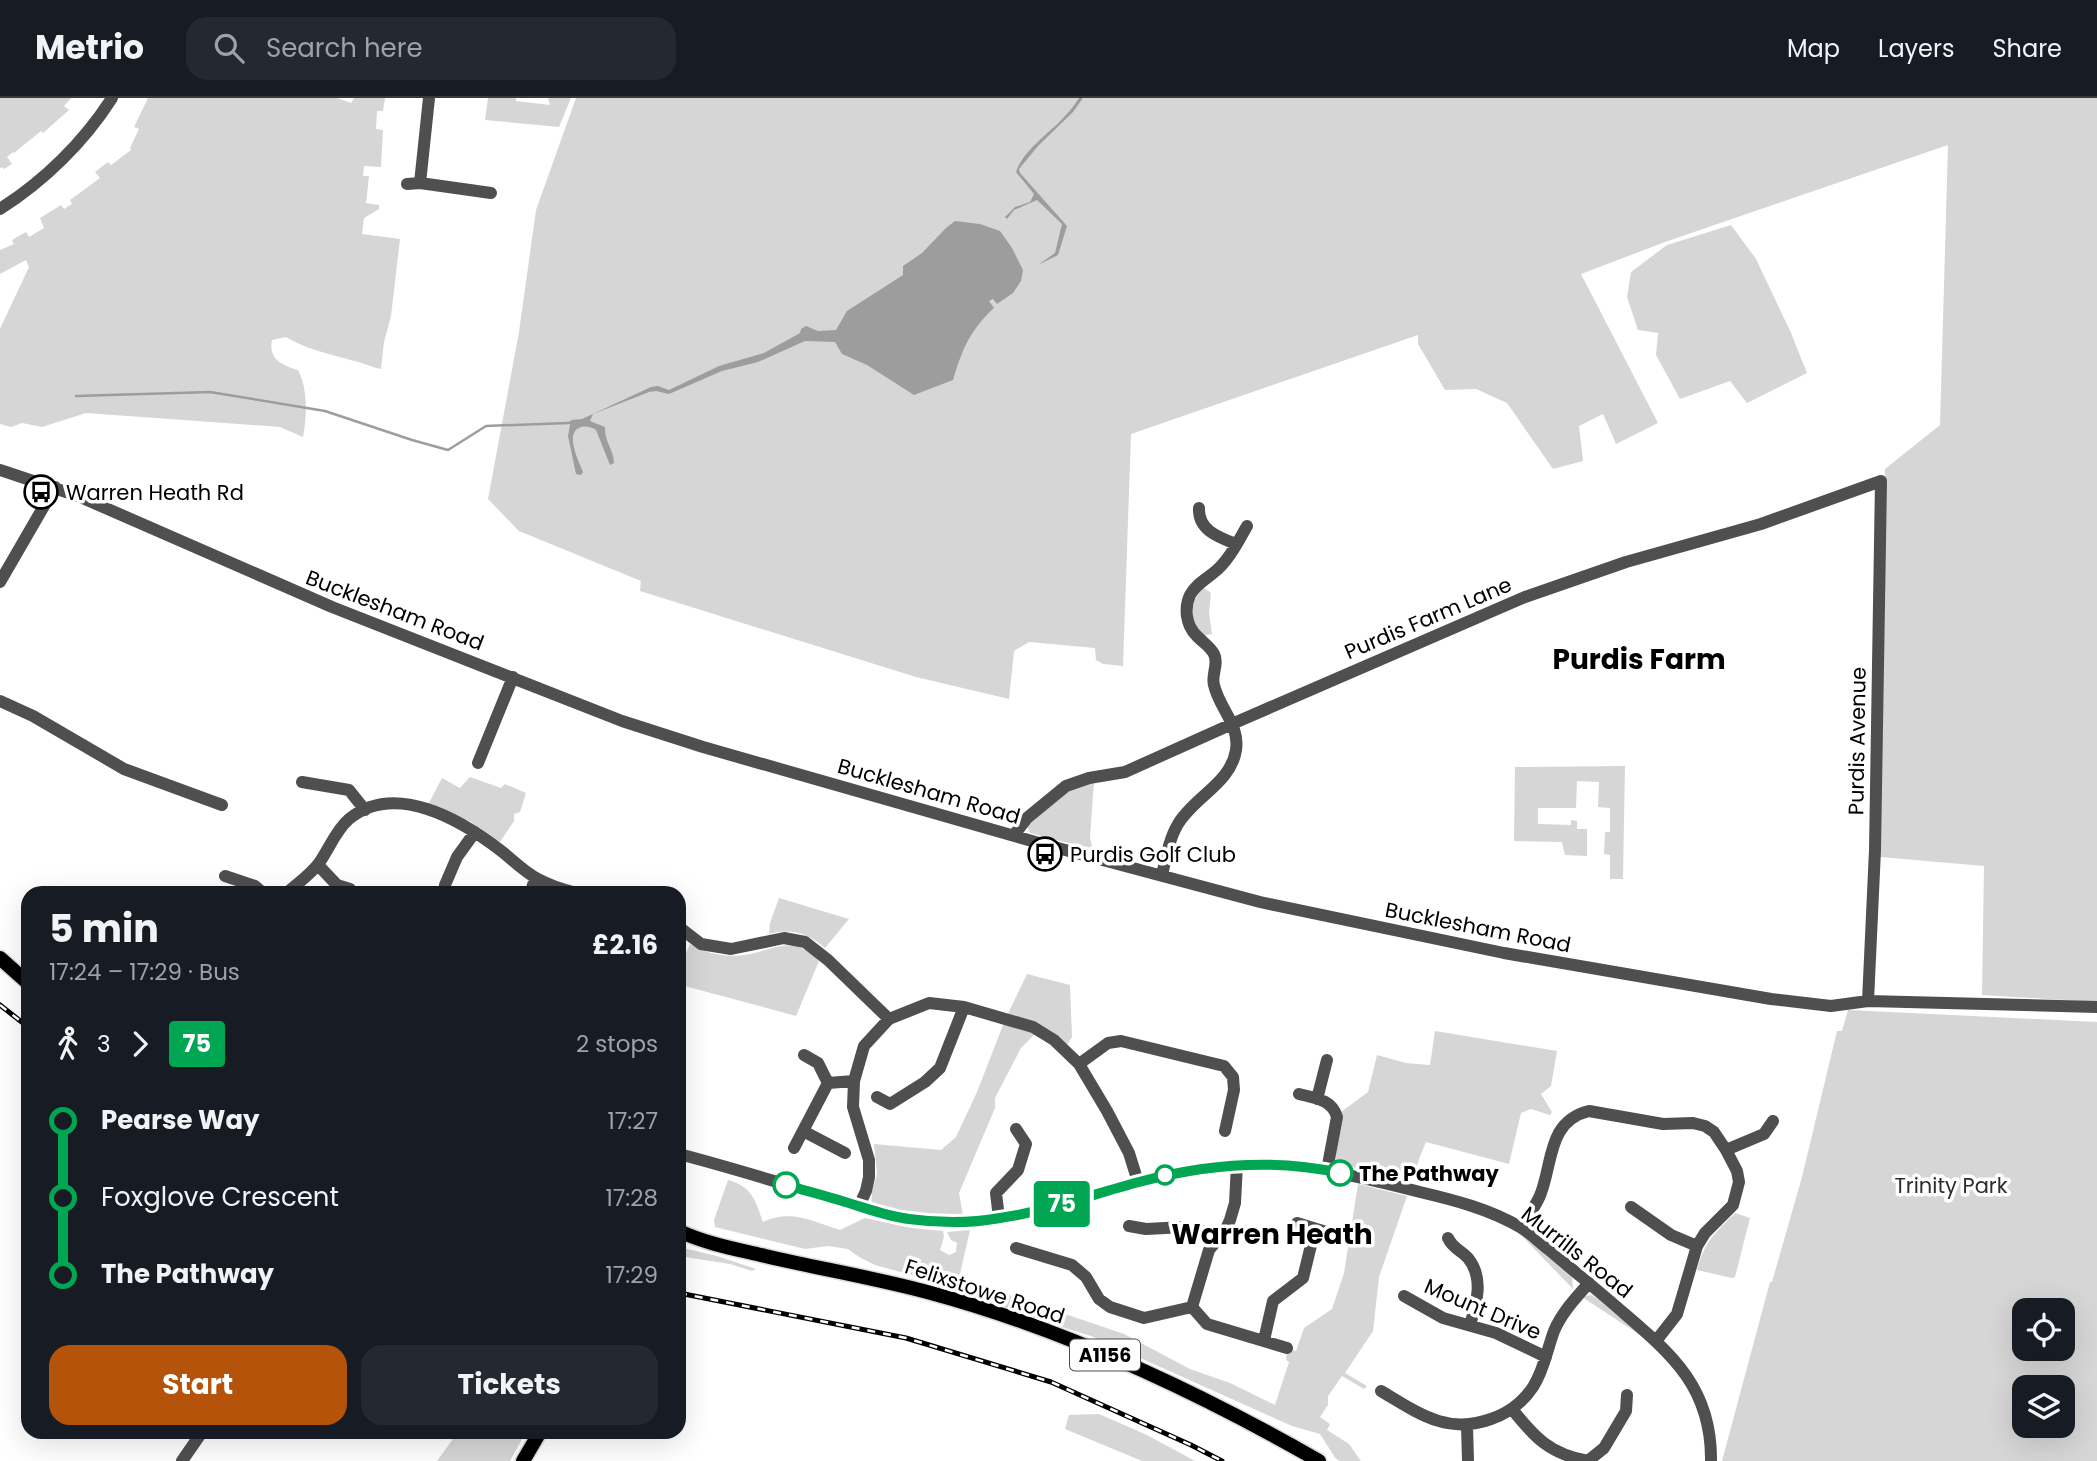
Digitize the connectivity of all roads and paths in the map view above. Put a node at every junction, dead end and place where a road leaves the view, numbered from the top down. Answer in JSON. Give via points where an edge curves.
{"nodes":[{"id":1,"x":112,"y":98,"type":"edge"},
{"id":2,"x":429,"y":98,"type":"edge"},
{"id":3,"x":491,"y":193,"type":"dead end"},
{"id":4,"x":0,"y":209,"type":"edge"},
{"id":5,"x":0,"y":470,"type":"edge"},
{"id":6,"x":1881,"y":481,"type":"joint"},
{"id":7,"x":55,"y":487,"type":"junction"},
{"id":8,"x":1199,"y":508,"type":"dead end"},
{"id":9,"x":1247,"y":526,"type":"dead end"},
{"id":10,"x":1236,"y":544,"type":"junction"},
{"id":11,"x":0,"y":582,"type":"edge"},
{"id":12,"x":513,"y":677,"type":"junction"},
{"id":13,"x":0,"y":701,"type":"edge"},
{"id":14,"x":1232,"y":724,"type":"junction"},
{"id":15,"x":478,"y":763,"type":"dead end"},
{"id":16,"x":302,"y":782,"type":"dead end"},
{"id":17,"x":222,"y":804,"type":"dead end"},
{"id":18,"x":365,"y":810,"type":"junction"},
{"id":19,"x":475,"y":832,"type":"junction"},
{"id":20,"x":1014,"y":835,"type":"junction"},
{"id":21,"x":318,"y":865,"type":"junction"},
{"id":22,"x":1162,"y":875,"type":"junction"},
{"id":23,"x":225,"y":876,"type":"dead end"},
{"id":24,"x":536,"y":878,"type":"junction"},
{"id":25,"x":255,"y":886,"type":"edge"},
{"id":26,"x":295,"y":886,"type":"edge"},
{"id":27,"x":340,"y":886,"type":"edge"},
{"id":28,"x":444,"y":886,"type":"dead end"},
{"id":29,"x":533,"y":886,"type":"edge"},
{"id":30,"x":553,"y":886,"type":"edge"},
{"id":31,"x":686,"y":932,"type":"edge"},
{"id":32,"x":0,"y":958,"type":"edge"},
{"id":33,"x":21,"y":977,"type":"edge"},
{"id":34,"x":1868,"y":1001,"type":"junction"},
{"id":35,"x":964,"y":1007,"type":"junction"},
{"id":36,"x":2097,"y":1007,"type":"edge"},
{"id":37,"x":889,"y":1019,"type":"junction"},
{"id":38,"x":804,"y":1055,"type":"dead end"},
{"id":39,"x":1326,"y":1060,"type":"dead end"},
{"id":40,"x":1079,"y":1063,"type":"junction"},
{"id":41,"x":854,"y":1081,"type":"junction"},
{"id":42,"x":828,"y":1083,"type":"junction"},
{"id":43,"x":1298,"y":1094,"type":"dead end"},
{"id":44,"x":877,"y":1097,"type":"dead end"},
{"id":45,"x":1317,"y":1099,"type":"junction"},
{"id":46,"x":1773,"y":1121,"type":"dead end"},
{"id":47,"x":1016,"y":1129,"type":"dead end"},
{"id":48,"x":803,"y":1131,"type":"junction"},
{"id":49,"x":1225,"y":1131,"type":"dead end"},
{"id":50,"x":794,"y":1148,"type":"dead end"},
{"id":51,"x":1726,"y":1150,"type":"junction"},
{"id":52,"x":845,"y":1153,"type":"dead end"},
{"id":53,"x":686,"y":1156,"type":"edge"},
{"id":54,"x":1237,"y":1164,"type":"junction"},
{"id":55,"x":1327,"y":1170,"type":"junction"},
{"id":56,"x":1138,"y":1182,"type":"junction"},
{"id":57,"x":859,"y":1206,"type":"junction"},
{"id":58,"x":1631,"y":1207,"type":"dead end"},
{"id":59,"x":999,"y":1219,"type":"junction"},
{"id":60,"x":1297,"y":1223,"type":"dead end"},
{"id":61,"x":1129,"y":1226,"type":"dead end"},
{"id":62,"x":1522,"y":1228,"type":"junction"},
{"id":63,"x":1315,"y":1229,"type":"junction"},
{"id":64,"x":1335,"y":1235,"type":"dead end"},
{"id":65,"x":686,"y":1236,"type":"edge"},
{"id":66,"x":1448,"y":1238,"type":"dead end"},
{"id":67,"x":1216,"y":1240,"type":"junction"},
{"id":68,"x":1697,"y":1246,"type":"junction"},
{"id":69,"x":1016,"y":1248,"type":"dead end"},
{"id":70,"x":1589,"y":1283,"type":"junction"},
{"id":71,"x":1404,"y":1296,"type":"dead end"},
{"id":72,"x":1192,"y":1307,"type":"junction"},
{"id":73,"x":1470,"y":1325,"type":"junction"},
{"id":74,"x":1264,"y":1340,"type":"junction"},
{"id":75,"x":1656,"y":1341,"type":"junction"},
{"id":76,"x":1287,"y":1348,"type":"dead end"},
{"id":77,"x":1546,"y":1357,"type":"junction"},
{"id":78,"x":1381,"y":1391,"type":"dead end"},
{"id":79,"x":1627,"y":1395,"type":"dead end"},
{"id":80,"x":1513,"y":1409,"type":"junction"},
{"id":81,"x":1467,"y":1426,"type":"junction"},
{"id":82,"x":197,"y":1439,"type":"edge"},
{"id":83,"x":536,"y":1439,"type":"edge"},
{"id":84,"x":182,"y":1461,"type":"edge"},
{"id":85,"x":523,"y":1461,"type":"edge"},
{"id":86,"x":1319,"y":1461,"type":"edge"},
{"id":87,"x":1468,"y":1461,"type":"edge"},
{"id":88,"x":1588,"y":1461,"type":"edge"},
{"id":89,"x":1710,"y":1461,"type":"edge"}],
"edges":[{"from":1,"to":4,"type":"street","via":[[69,152]]},
{"from":2,"to":3,"type":"street","via":[[414,184]]},
{"from":5,"to":7,"type":"street","name":"Bucklesham Road"},
{"from":6,"to":14,"type":"street","name":"Purdis Farm Lane","via":[[1762,524],[1626,562],[1525,597]]},
{"from":6,"to":34,"type":"street","name":"Purdis Avenue"},
{"from":7,"to":11,"type":"street"},
{"from":7,"to":12,"type":"street","name":"Bucklesham Road","via":[[320,602]]},
{"from":8,"to":10,"type":"street","via":[[1199,519],[1207,530]]},
{"from":9,"to":10,"type":"street"},
{"from":10,"to":14,"type":"street","via":[[1218,569],[1195,587],[1187,608],[1190,628],[1216,659],[1213,684]]},
{"from":12,"to":15,"type":"street"},
{"from":12,"to":20,"type":"street","name":"Bucklesham Road","via":[[645,729]]},
{"from":13,"to":17,"type":"street","via":[[124,769]]},
{"from":14,"to":20,"type":"street","name":"Purdis Farm Lane","via":[[1125,772],[1066,786]]},
{"from":14,"to":22,"type":"street","via":[[1237,746],[1233,761],[1177,824]]},
{"from":16,"to":18,"type":"street","via":[[349,790]]},
{"from":18,"to":19,"type":"street","via":[[382,804],[418,806]]},
{"from":18,"to":21,"type":"street","via":[[349,819]]},
{"from":19,"to":24,"type":"street"},
{"from":19,"to":28,"type":"street"},
{"from":20,"to":22,"type":"street","name":"Bucklesham Road"},
{"from":21,"to":26,"type":"street"},
{"from":21,"to":27,"type":"street"},
{"from":22,"to":34,"type":"street","name":"Bucklesham Road","via":[[1260,902],[1517,956],[1770,999],[1831,1006]]},
{"from":23,"to":25,"type":"street"},
{"from":24,"to":29,"type":"street"},
{"from":24,"to":30,"type":"street"},
{"from":31,"to":37,"type":"street","via":[[701,944],[731,949],[784,938],[805,942]]},
{"from":32,"to":33,"type":"main road"},
{"from":34,"to":36,"type":"street","name":"Bucklesham Road"},
{"from":35,"to":37,"type":"street","via":[[929,1003]]},
{"from":35,"to":40,"type":"street","via":[[1033,1027]]},
{"from":35,"to":44,"type":"street","via":[[940,1068],[890,1104]]},
{"from":37,"to":41,"type":"street","via":[[864,1046]]},
{"from":38,"to":42,"type":"street","via":[[818,1063]]},
{"from":39,"to":45,"type":"street"},
{"from":40,"to":49,"type":"street","via":[[1108,1043],[1121,1041],[1224,1066],[1233,1077],[1234,1090]]},
{"from":40,"to":56,"type":"street","via":[[1129,1153]]},
{"from":41,"to":42,"type":"street"},
{"from":41,"to":57,"type":"street","via":[[853,1107],[870,1177]]},
{"from":42,"to":48,"type":"street"},
{"from":43,"to":45,"type":"street"},
{"from":45,"to":55,"type":"street","via":[[1330,1104],[1337,1116]]},
{"from":46,"to":51,"type":"street","via":[[1764,1134]]},
{"from":47,"to":59,"type":"street","via":[[1026,1144],[1018,1170],[996,1193]]},
{"from":48,"to":50,"type":"street"},
{"from":48,"to":52,"type":"street"},
{"from":51,"to":62,"type":"street","via":[[1714,1132],[1693,1123],[1663,1124],[1589,1111],[1580,1114],[1562,1126],[1540,1195]]},
{"from":51,"to":68,"type":"street","via":[[1737,1171],[1737,1194],[1733,1205]]},
{"from":53,"to":57,"type":"street","name":"Murrills Road"},
{"from":54,"to":55,"type":"street","name":"Murrills Road"},
{"from":54,"to":56,"type":"street","name":"Murrills Road"},
{"from":54,"to":67,"type":"street","via":[[1230,1220]]},
{"from":55,"to":62,"type":"street","name":"Murrills Road","via":[[1465,1203]]},
{"from":56,"to":59,"type":"street","name":"Murrills Road"},
{"from":57,"to":59,"type":"street","name":"Murrills Road","via":[[909,1219]]},
{"from":58,"to":68,"type":"street","via":[[1671,1235]]},
{"from":60,"to":63,"type":"street"},
{"from":61,"to":67,"type":"street","via":[[1185,1227]]},
{"from":62,"to":70,"type":"street","name":"Murrills Road"},
{"from":63,"to":64,"type":"street"},
{"from":63,"to":74,"type":"street","via":[[1303,1278],[1273,1301]]},
{"from":65,"to":86,"type":"main road","name":"Felixstowe Road","number":"A1156","via":[[905,1287],[1010,1317],[1138,1368]]},
{"from":66,"to":73,"type":"street","via":[[1478,1275]]},
{"from":67,"to":72,"type":"street"},
{"from":68,"to":75,"type":"street","via":[[1677,1314]]},
{"from":69,"to":72,"type":"street","via":[[1072,1265],[1086,1277],[1099,1299],[1121,1311],[1144,1318]]},
{"from":70,"to":75,"type":"street","name":"Murrills Road"},
{"from":70,"to":77,"type":"street","via":[[1562,1314]]},
{"from":71,"to":73,"type":"street","name":"Mount Drive","via":[[1443,1318]]},
{"from":72,"to":74,"type":"street","via":[[1207,1324]]},
{"from":73,"to":77,"type":"street","name":"Mount Drive"},
{"from":74,"to":76,"type":"street"},
{"from":75,"to":89,"type":"street","name":"Murrills Road","via":[[1697,1394],[1709,1431]]},
{"from":77,"to":80,"type":"street","via":[[1534,1385]]},
{"from":78,"to":81,"type":"street","via":[[1421,1415]]},
{"from":79,"to":88,"type":"street","via":[[1626,1411],[1604,1448]]},
{"from":80,"to":81,"type":"street"},
{"from":80,"to":88,"type":"street","via":[[1540,1442]]},
{"from":81,"to":87,"type":"street"},
{"from":82,"to":84,"type":"street"},
{"from":83,"to":85,"type":"main road"}]}
